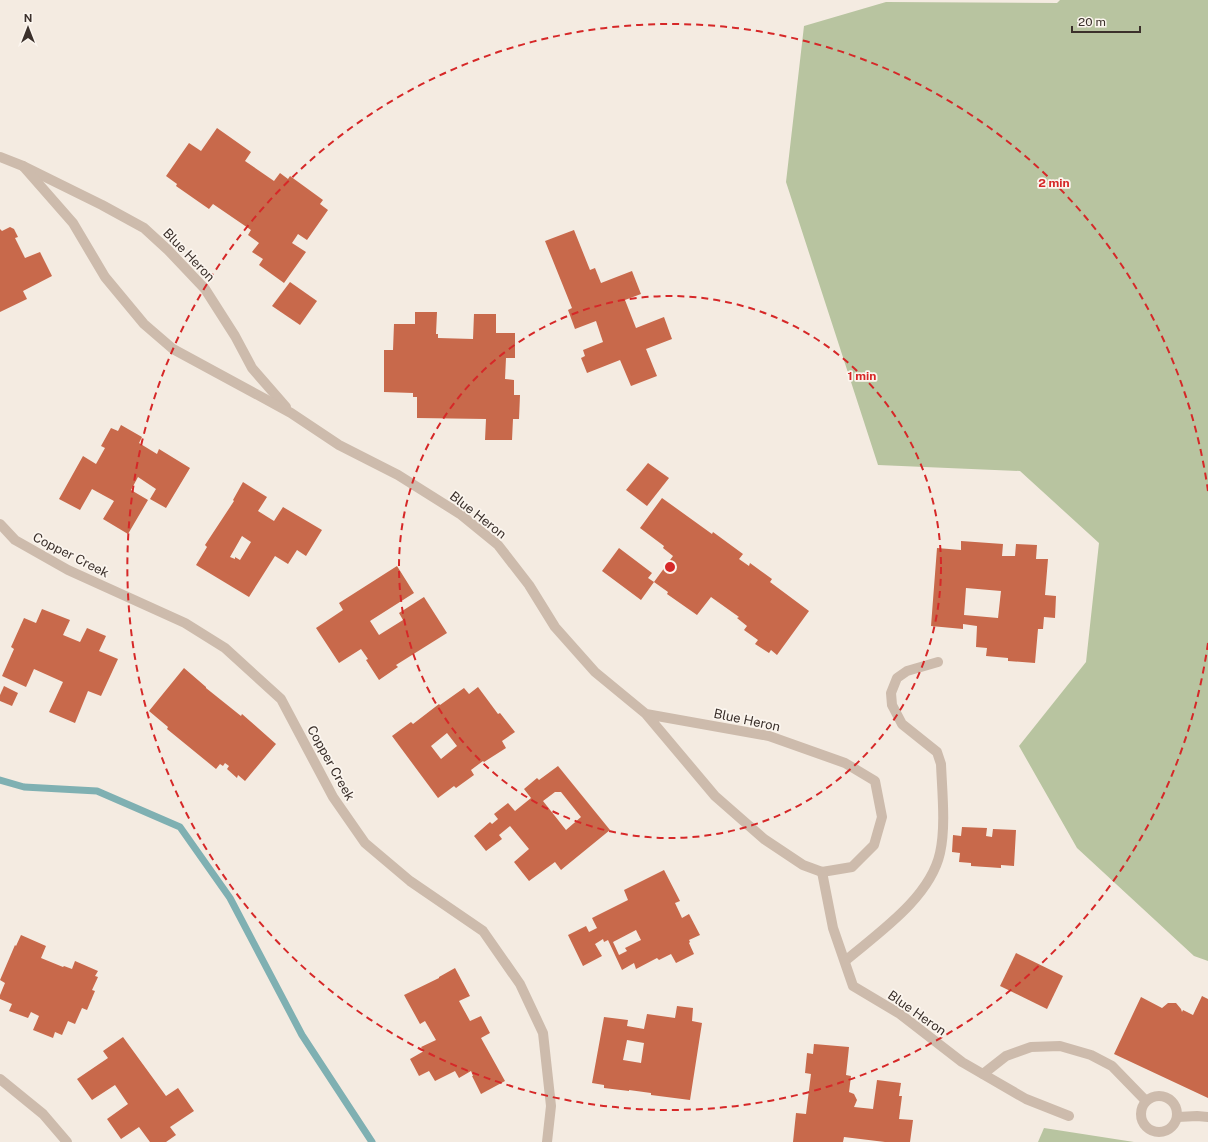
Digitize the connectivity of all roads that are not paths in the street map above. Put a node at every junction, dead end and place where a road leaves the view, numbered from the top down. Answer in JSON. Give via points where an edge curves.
{"nodes":[{"id":1,"x":0,"y":157,"type":"edge"},
{"id":2,"x":23,"y":166,"type":"junction"},
{"id":3,"x":291,"y":413,"type":"junction"},
{"id":4,"x":0,"y":524,"type":"edge"},
{"id":5,"x":938,"y":662,"type":"dead end"},
{"id":6,"x":646,"y":714,"type":"junction"},
{"id":7,"x":822,"y":872,"type":"junction"},
{"id":8,"x":845,"y":961,"type":"junction"},
{"id":9,"x":983,"y":1074,"type":"junction"},
{"id":10,"x":0,"y":1079,"type":"edge"},
{"id":11,"x":1146,"y":1101,"type":"junction"},
{"id":12,"x":1069,"y":1116,"type":"dead end"},
{"id":13,"x":1178,"y":1117,"type":"junction"},
{"id":14,"x":1208,"y":1117,"type":"edge"},
{"id":15,"x":67,"y":1142,"type":"edge"},
{"id":16,"x":547,"y":1142,"type":"edge"}],
"edges":[{"from":1,"to":2,"type":"street","name":"Blue Heron"},
{"from":2,"to":3,"type":"street","name":"Blue Heron","via":[[73,223],[105,277],[144,324],[173,349]]},
{"from":2,"to":3,"type":"street","name":"Blue Heron","via":[[144,228],[168,250],[205,289],[252,368]]},
{"from":3,"to":6,"type":"street","name":"Blue Heron","via":[[339,445],[398,475],[460,514],[498,545],[530,585],[555,627],[595,672]]},
{"from":4,"to":16,"type":"street","name":"Copper Creek","via":[[15,540],[68,570],[185,623],[225,648],[281,699],[333,797],[366,843],[410,882],[483,931],[520,984],[543,1034],[551,1106]]},
{"from":5,"to":8,"type":"street","via":[[907,671],[897,678],[892,693],[892,705],[902,724],[937,752],[941,764],[942,836],[935,871],[914,900]]},
{"from":6,"to":7,"type":"street","name":"Blue Heron","via":[[715,796],[764,839],[803,865]]},
{"from":6,"to":7,"type":"street","name":"Blue Heron","via":[[769,736],[845,763],[875,781],[882,817],[874,845],[852,867]]},
{"from":7,"to":8,"type":"street","name":"Blue Heron","via":[[833,928]]},
{"from":8,"to":9,"type":"street","name":"Blue Heron","via":[[853,986],[900,1014],[962,1062]]},
{"from":9,"to":11,"type":"street","via":[[1006,1056],[1031,1047],[1060,1046],[1091,1055],[1112,1066]]},
{"from":9,"to":12,"type":"street","name":"Blue Heron","via":[[1026,1099]]},
{"from":10,"to":15,"type":"street","via":[[43,1114]]},
{"from":11,"to":13,"type":"street","via":[[1150,1097],[1168,1097],[1176,1105]]},
{"from":11,"to":13,"type":"street","via":[[1141,1119],[1149,1129],[1155,1132],[1167,1131],[1172,1128]]},
{"from":13,"to":14,"type":"street"}]}
